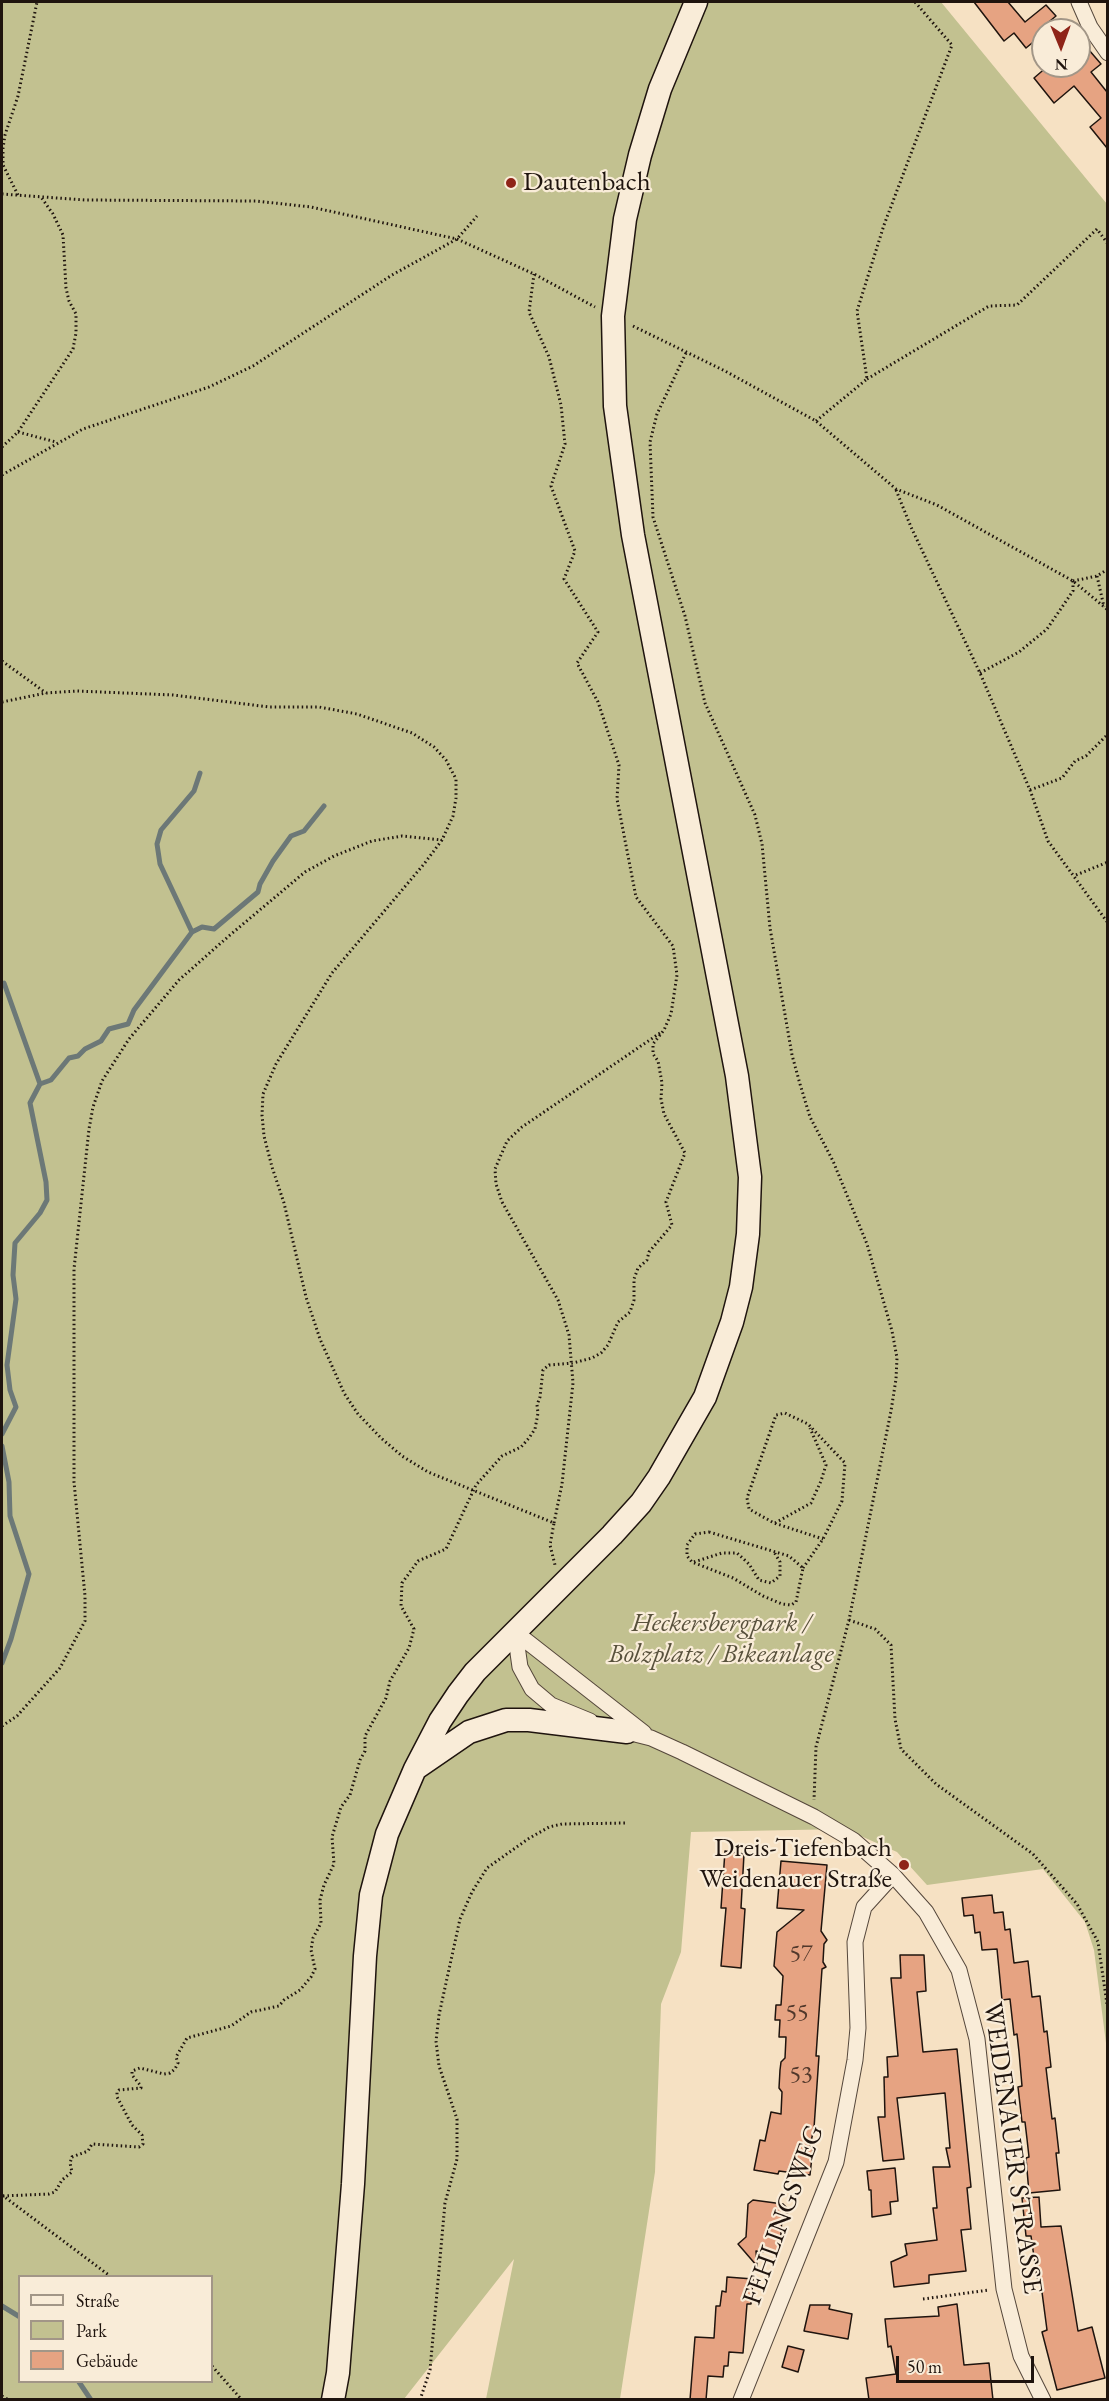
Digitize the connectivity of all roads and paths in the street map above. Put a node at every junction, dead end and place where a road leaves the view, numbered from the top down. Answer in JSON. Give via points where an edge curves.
{"nodes":[{"id":1,"x":37,"y":2,"type":"edge"},
{"id":2,"x":696,"y":2,"type":"edge"},
{"id":3,"x":915,"y":2,"type":"edge"},
{"id":4,"x":1079,"y":2,"type":"edge"},
{"id":5,"x":1107,"y":53,"type":"edge"},
{"id":6,"x":2,"y":194,"type":"edge"},
{"id":7,"x":18,"y":195,"type":"junction"},
{"id":8,"x":40,"y":197,"type":"junction"},
{"id":9,"x":477,"y":216,"type":"dead end"},
{"id":10,"x":457,"y":239,"type":"junction"},
{"id":11,"x":1107,"y":244,"type":"edge"},
{"id":12,"x":534,"y":274,"type":"junction"},
{"id":13,"x":613,"y":316,"type":"junction"},
{"id":14,"x":686,"y":352,"type":"junction"},
{"id":15,"x":867,"y":379,"type":"junction"},
{"id":16,"x":816,"y":421,"type":"junction"},
{"id":17,"x":18,"y":432,"type":"junction"},
{"id":18,"x":57,"y":443,"type":"junction"},
{"id":19,"x":2,"y":447,"type":"edge"},
{"id":20,"x":2,"y":475,"type":"edge"},
{"id":21,"x":896,"y":489,"type":"junction"},
{"id":22,"x":1107,"y":568,"type":"edge"},
{"id":23,"x":1097,"y":576,"type":"junction"},
{"id":24,"x":1073,"y":581,"type":"junction"},
{"id":25,"x":1106,"y":609,"type":"edge"},
{"id":26,"x":2,"y":661,"type":"edge"},
{"id":27,"x":980,"y":673,"type":"junction"},
{"id":28,"x":46,"y":693,"type":"junction"},
{"id":29,"x":2,"y":702,"type":"edge"},
{"id":30,"x":1107,"y":734,"type":"edge"},
{"id":31,"x":1030,"y":789,"type":"junction"},
{"id":32,"x":442,"y":840,"type":"junction"},
{"id":33,"x":1107,"y":862,"type":"edge"},
{"id":34,"x":1075,"y":876,"type":"junction"},
{"id":35,"x":1107,"y":923,"type":"edge"},
{"id":36,"x":664,"y":1030,"type":"junction"},
{"id":37,"x":573,"y":1363,"type":"junction"},
{"id":38,"x":808,"y":1424,"type":"junction"},
{"id":39,"x":474,"y":1492,"type":"junction"},
{"id":40,"x":554,"y":1523,"type":"junction"},
{"id":41,"x":774,"y":1523,"type":"junction"},
{"id":42,"x":823,"y":1539,"type":"junction"},
{"id":43,"x":774,"y":1551,"type":"junction"},
{"id":44,"x":692,"y":1562,"type":"junction"},
{"id":45,"x":803,"y":1569,"type":"junction"},
{"id":46,"x":561,"y":1584,"type":"junction"},
{"id":47,"x":849,"y":1620,"type":"junction"},
{"id":48,"x":515,"y":1632,"type":"junction"},
{"id":49,"x":2,"y":1726,"type":"edge"},
{"id":50,"x":627,"y":1732,"type":"junction"},
{"id":51,"x":651,"y":1738,"type":"junction"},
{"id":52,"x":415,"y":1769,"type":"junction"},
{"id":53,"x":814,"y":1816,"type":"junction"},
{"id":54,"x":627,"y":1823,"type":"dead end"},
{"id":55,"x":893,"y":1875,"type":"junction"},
{"id":56,"x":1107,"y":2011,"type":"edge"},
{"id":57,"x":2,"y":2196,"type":"edge"},
{"id":58,"x":107,"y":2275,"type":"edge"},
{"id":59,"x":1004,"y":2289,"type":"junction"},
{"id":60,"x":923,"y":2299,"type":"dead end"},
{"id":61,"x":213,"y":2367,"type":"edge"},
{"id":62,"x":2,"y":2396,"type":"edge"},
{"id":63,"x":9,"y":2400,"type":"edge"},
{"id":64,"x":242,"y":2400,"type":"edge"},
{"id":65,"x":333,"y":2400,"type":"edge"},
{"id":66,"x":420,"y":2400,"type":"edge"},
{"id":67,"x":741,"y":2400,"type":"edge"},
{"id":68,"x":1043,"y":2400,"type":"edge"}],
"edges":[{"from":1,"to":7,"type":"path","via":[[3,148],[3,165]]},
{"from":2,"to":13,"type":"street","via":[[660,88],[640,155],[624,228]]},
{"from":3,"to":15,"type":"path","via":[[952,45],[884,225],[857,311]]},
{"from":4,"to":5,"type":"street"},
{"from":6,"to":7,"type":"path"},
{"from":7,"to":8,"type":"path"},
{"from":8,"to":10,"type":"path","via":[[256,201],[311,207]]},
{"from":8,"to":17,"type":"path","via":[[63,235],[66,288],[76,314],[76,333],[73,349]]},
{"from":9,"to":10,"type":"path"},
{"from":10,"to":12,"type":"path"},
{"from":10,"to":18,"type":"path","via":[[392,275],[253,366],[208,387],[83,429]]},
{"from":11,"to":15,"type":"path","via":[[1097,229],[1017,305],[989,306]]},
{"from":12,"to":13,"type":"path"},
{"from":12,"to":36,"type":"path","via":[[529,312],[549,357],[561,405],[565,444],[551,486],[575,551],[564,579],[598,632],[577,663],[598,702],[619,765],[617,799],[636,897],[673,946],[677,975],[671,1014]]},
{"from":13,"to":14,"type":"path"},
{"from":13,"to":46,"type":"street","via":[[615,406],[633,535],[739,1086],[750,1177],[748,1234],[732,1322],[705,1397],[678,1448],[641,1503]]},
{"from":14,"to":16,"type":"path"},
{"from":14,"to":47,"type":"path","via":[[657,414],[650,442],[653,517],[685,616],[705,704],[755,815],[792,1055],[810,1118],[833,1161],[867,1244],[897,1358],[891,1411]]},
{"from":15,"to":16,"type":"path"},
{"from":16,"to":21,"type":"path"},
{"from":17,"to":18,"type":"path"},
{"from":17,"to":19,"type":"path"},
{"from":18,"to":20,"type":"path"},
{"from":21,"to":24,"type":"path","via":[[937,505]]},
{"from":21,"to":27,"type":"path"},
{"from":22,"to":23,"type":"path"},
{"from":23,"to":24,"type":"path"},
{"from":23,"to":25,"type":"path"},
{"from":24,"to":25,"type":"path"},
{"from":24,"to":27,"type":"path","via":[[1073,591],[1047,629],[1019,652]]},
{"from":26,"to":28,"type":"path"},
{"from":27,"to":31,"type":"path"},
{"from":28,"to":29,"type":"path"},
{"from":28,"to":32,"type":"path","via":[[173,695],[269,706],[318,707],[386,722],[434,747],[456,779],[453,816]]},
{"from":30,"to":31,"type":"path","via":[[1086,756],[1075,761],[1062,778]]},
{"from":31,"to":34,"type":"path","via":[[1048,841]]},
{"from":32,"to":39,"type":"path","via":[[332,973],[276,1064],[263,1094],[262,1115],[306,1297],[344,1393],[358,1414],[402,1456]]},
{"from":32,"to":49,"type":"path","via":[[402,836],[372,841],[305,873],[179,980],[129,1039],[102,1082],[89,1129],[74,1269],[74,1482],[86,1621],[60,1668],[17,1716]]},
{"from":33,"to":34,"type":"path"},
{"from":34,"to":35,"type":"path"},
{"from":36,"to":37,"type":"path","via":[[653,1044],[663,1114],[685,1153],[666,1202],[672,1225],[638,1268],[630,1312],[618,1322],[608,1345],[601,1353]]},
{"from":36,"to":37,"type":"path","via":[[522,1127],[507,1141],[495,1169],[502,1202],[558,1300]]},
{"from":37,"to":39,"type":"path","via":[[549,1365],[543,1370],[535,1429],[521,1447],[501,1456]]},
{"from":37,"to":40,"type":"path","via":[[567,1444]]},
{"from":38,"to":41,"type":"path","via":[[826,1465],[811,1503]]},
{"from":38,"to":41,"type":"path","via":[[785,1413],[776,1415],[747,1498],[749,1509]]},
{"from":38,"to":42,"type":"path","via":[[845,1463],[842,1501]]},
{"from":39,"to":40,"type":"path"},
{"from":39,"to":57,"type":"path","via":[[446,1549],[418,1561],[402,1583],[401,1606],[414,1629],[381,1711],[365,1736],[365,1751],[332,1837],[334,1864],[320,1900],[321,1923],[311,1950],[315,1969],[312,1977],[279,2006],[251,2012],[231,2026],[187,2038],[170,2073],[140,2068],[132,2071],[141,2088],[119,2090],[117,2097],[142,2135],[143,2144],[139,2147],[92,2144],[88,2151],[72,2157],[71,2176],[62,2180],[55,2192]]},
{"from":40,"to":46,"type":"path","via":[[550,1545]]},
{"from":41,"to":42,"type":"path"},
{"from":42,"to":45,"type":"path"},
{"from":43,"to":44,"type":"path","via":[[709,1532],[695,1534],[687,1545],[687,1556]]},
{"from":43,"to":44,"type":"path","via":[[780,1562],[780,1576],[771,1583],[759,1580],[737,1552]]},
{"from":43,"to":45,"type":"path","via":[[789,1556]]},
{"from":44,"to":45,"type":"path","via":[[791,1605],[796,1602]]},
{"from":46,"to":48,"type":"street"},
{"from":47,"to":53,"type":"path","via":[[816,1747]]},
{"from":47,"to":56,"type":"path","via":[[876,1629],[891,1645],[901,1749],[936,1784],[1032,1854],[1077,1904],[1098,1942]]},
{"from":48,"to":50,"type":"street","name":"WEIDENAUER STRASSE","via":[[523,1673],[540,1698],[588,1721]]},
{"from":48,"to":51,"type":"street","name":"WEIDENAUER STRASSE"},
{"from":48,"to":52,"type":"street","via":[[458,1694]]},
{"from":50,"to":51,"type":"street","name":"WEIDENAUER STRASSE"},
{"from":50,"to":52,"type":"street","via":[[506,1720],[469,1732]]},
{"from":51,"to":53,"type":"street","name":"WEIDENAUER STRASSE"},
{"from":52,"to":65,"type":"street","via":[[387,1834],[371,1895],[353,2184]]},
{"from":53,"to":55,"type":"street","name":"WEIDENAUER STRASSE","via":[[852,1840]]},
{"from":54,"to":66,"type":"path","via":[[562,1824],[528,1839],[487,1868],[460,1919],[436,2041],[439,2066],[457,2119],[457,2159],[445,2203],[430,2370]]},
{"from":55,"to":59,"type":"street","name":"WEIDENAUER STRASSE","via":[[926,1912],[959,1970],[977,2039]]},
{"from":55,"to":67,"type":"street","name":"FEHLINGSWEG","via":[[864,1907],[855,1942],[858,2028],[850,2096],[836,2162]]},
{"from":57,"to":58,"type":"path"},
{"from":59,"to":60,"type":"path"},
{"from":59,"to":68,"type":"street","name":"WEIDENAUER STRASSE","via":[[1021,2356]]},
{"from":61,"to":64,"type":"path"},
{"from":62,"to":63,"type":"path"}]}
